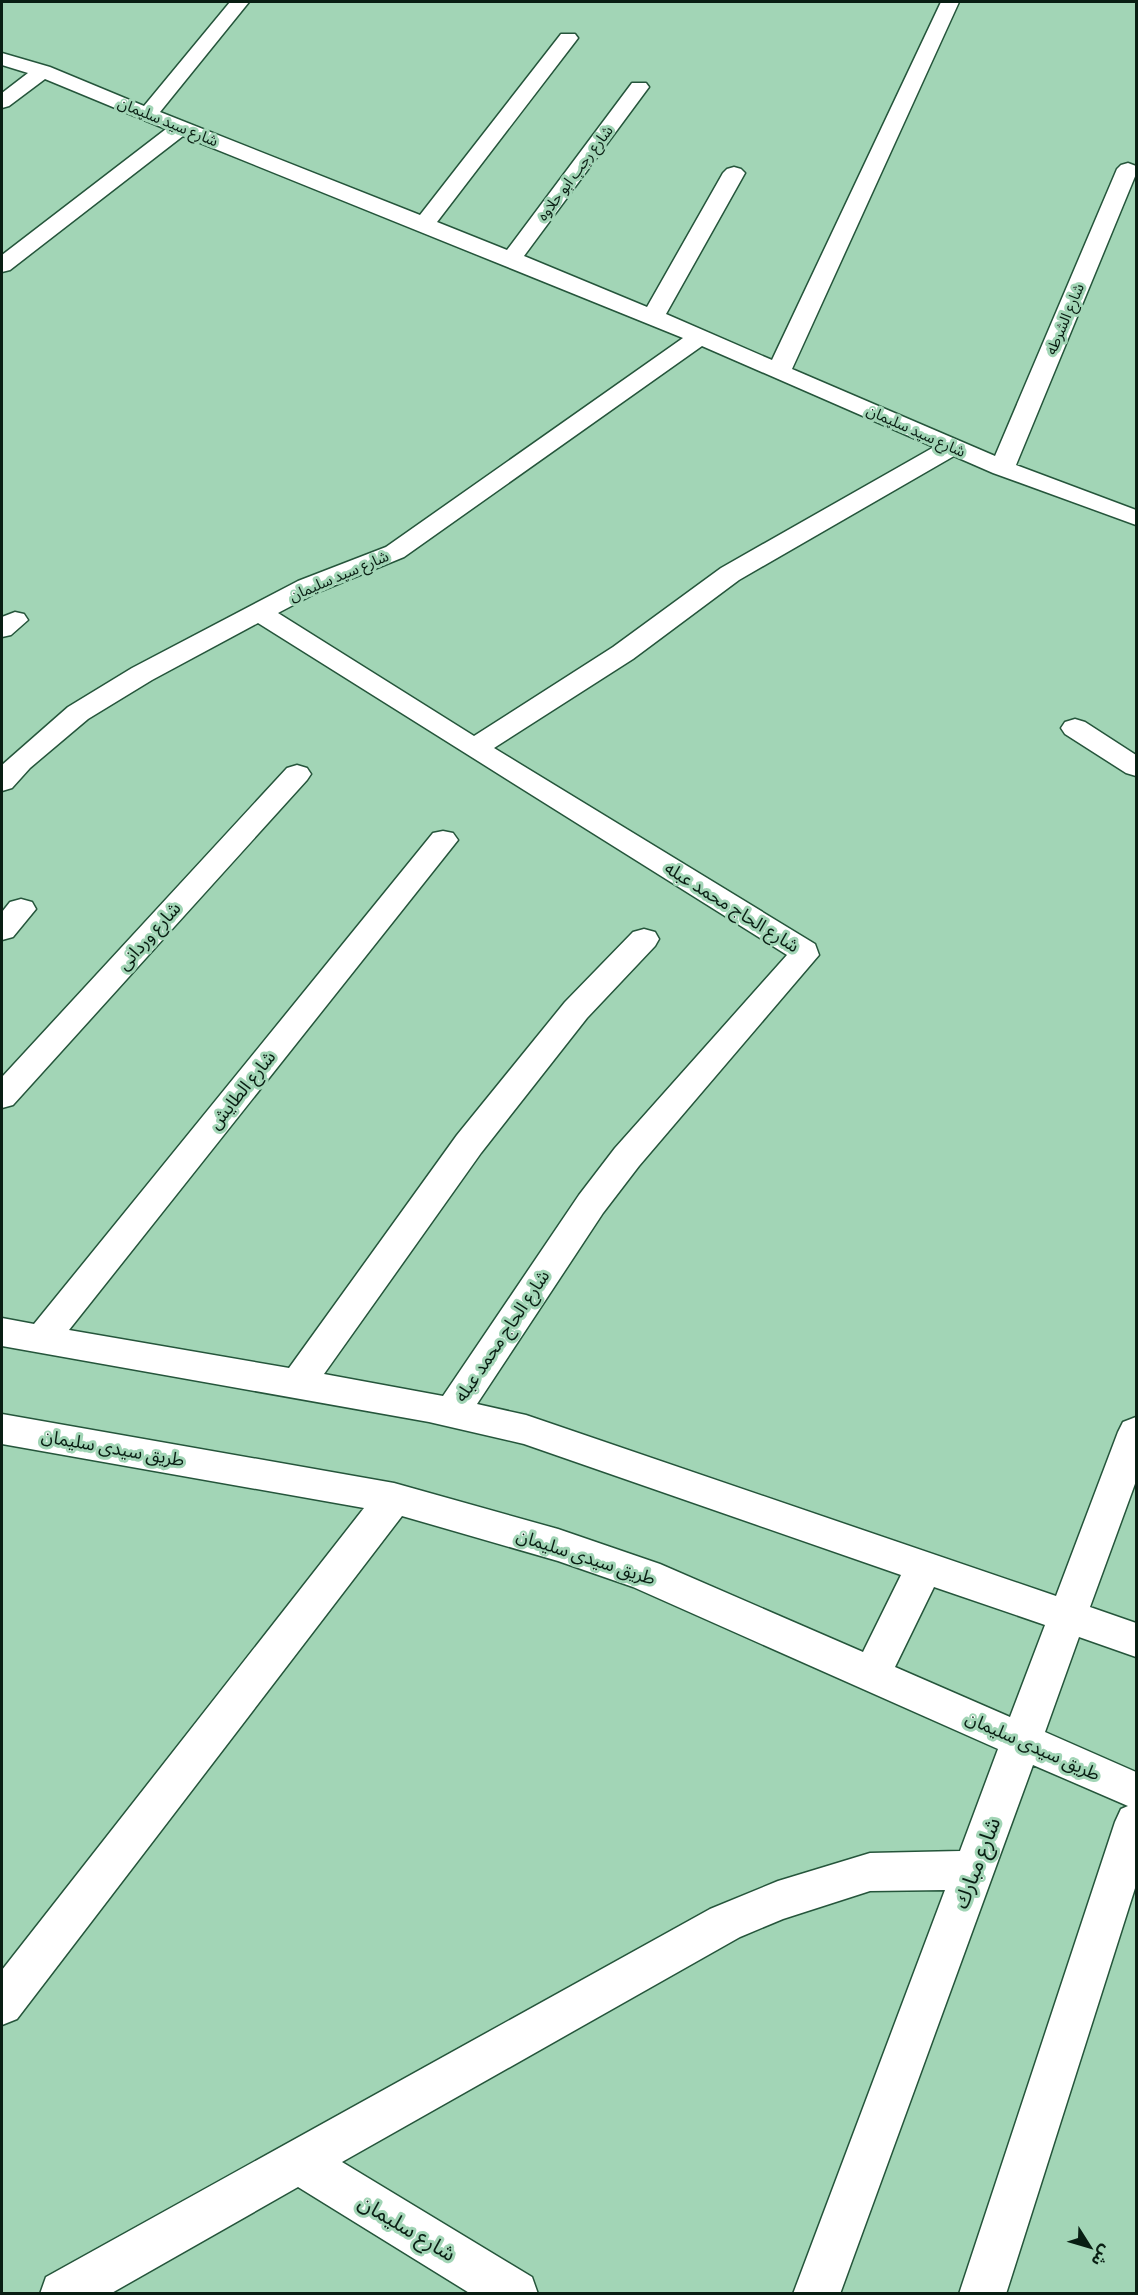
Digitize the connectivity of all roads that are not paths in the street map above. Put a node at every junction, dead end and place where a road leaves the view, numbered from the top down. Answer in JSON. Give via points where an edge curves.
{"nodes":[{"id":1,"x":240,"y":2,"type":"edge"},
{"id":2,"x":950,"y":2,"type":"edge"},
{"id":3,"x":568,"y":38,"type":"dead end"},
{"id":4,"x":2,"y":59,"type":"edge"},
{"id":5,"x":43,"y":70,"type":"junction"},
{"id":6,"x":639,"y":87,"type":"dead end"},
{"id":7,"x":2,"y":102,"type":"edge"},
{"id":8,"x":148,"y":114,"type":"junction"},
{"id":9,"x":181,"y":128,"type":"junction"},
{"id":10,"x":1128,"y":170,"type":"dead end"},
{"id":11,"x":734,"y":173,"type":"dead end"},
{"id":12,"x":424,"y":224,"type":"junction"},
{"id":13,"x":511,"y":259,"type":"junction"},
{"id":14,"x":2,"y":265,"type":"edge"},
{"id":15,"x":653,"y":317,"type":"junction"},
{"id":16,"x":700,"y":337,"type":"junction"},
{"id":17,"x":779,"y":371,"type":"junction"},
{"id":18,"x":952,"y":447,"type":"junction"},
{"id":19,"x":1002,"y":468,"type":"junction"},
{"id":20,"x":1137,"y":518,"type":"edge"},
{"id":21,"x":258,"y":612,"type":"junction"},
{"id":22,"x":1075,"y":728,"type":"dead end"},
{"id":23,"x":474,"y":748,"type":"junction"},
{"id":24,"x":1137,"y":767,"type":"edge"},
{"id":25,"x":297,"y":774,"type":"dead end"},
{"id":26,"x":2,"y":782,"type":"edge"},
{"id":27,"x":443,"y":840,"type":"dead end"},
{"id":28,"x":644,"y":939,"type":"dead end"},
{"id":29,"x":2,"y":1097,"type":"edge"},
{"id":30,"x":2,"y":1332,"type":"edge"},
{"id":31,"x":42,"y":1339,"type":"junction"},
{"id":32,"x":297,"y":1384,"type":"junction"},
{"id":33,"x":451,"y":1413,"type":"junction"},
{"id":34,"x":2,"y":1429,"type":"edge"},
{"id":35,"x":1137,"y":1432,"type":"edge"},
{"id":36,"x":394,"y":1498,"type":"junction"},
{"id":37,"x":924,"y":1567,"type":"junction"},
{"id":38,"x":1068,"y":1617,"type":"junction"},
{"id":39,"x":1137,"y":1640,"type":"edge"},
{"id":40,"x":872,"y":1674,"type":"junction"},
{"id":41,"x":1023,"y":1742,"type":"junction"},
{"id":42,"x":1137,"y":1791,"type":"edge"},
{"id":43,"x":1137,"y":1822,"type":"edge"},
{"id":44,"x":974,"y":1870,"type":"junction"},
{"id":45,"x":2,"y":2004,"type":"edge"},
{"id":46,"x":299,"y":2162,"type":"junction"},
{"id":47,"x":63,"y":2294,"type":"edge"},
{"id":48,"x":515,"y":2294,"type":"edge"},
{"id":49,"x":816,"y":2294,"type":"edge"},
{"id":50,"x":982,"y":2294,"type":"edge"}],
"edges":[{"from":1,"to":8,"type":"street"},
{"from":2,"to":17,"type":"street"},
{"from":3,"to":12,"type":"street"},
{"from":4,"to":5,"type":"street","name":"شارع سيد سليمان"},
{"from":5,"to":7,"type":"street"},
{"from":5,"to":8,"type":"street","name":"شارع سيد سليمان"},
{"from":6,"to":13,"type":"street","name":"شارع رجب ابو حلاوه"},
{"from":8,"to":9,"type":"street","name":"شارع سيد سليمان"},
{"from":9,"to":12,"type":"street","name":"شارع سيد سليمان"},
{"from":9,"to":14,"type":"street"},
{"from":10,"to":19,"type":"street","name":"شارع الشرطه"},
{"from":11,"to":15,"type":"street"},
{"from":12,"to":13,"type":"street","name":"شارع سيد سليمان"},
{"from":13,"to":15,"type":"street","name":"شارع سيد سليمان"},
{"from":15,"to":16,"type":"street","name":"شارع سيد سليمان"},
{"from":16,"to":17,"type":"street","name":"شارع سيد سليمان"},
{"from":16,"to":21,"type":"street","name":"شارع سيد سليمان","via":[[395,552],[307,587]]},
{"from":17,"to":18,"type":"street","name":"شارع سيد سليمان"},
{"from":18,"to":19,"type":"street","name":"شارع سيد سليمان"},
{"from":18,"to":23,"type":"street","via":[[730,574],[623,653]]},
{"from":19,"to":20,"type":"street","name":"شارع سيد سليمان"},
{"from":21,"to":23,"type":"street","name":"شارع الحاج محمد عبله"},
{"from":21,"to":26,"type":"street","name":"شارع سيد سليمان","via":[[78,713]]},
{"from":22,"to":24,"type":"street"},
{"from":23,"to":33,"type":"street","name":"شارع الحاج محمد عبله","via":[[803,948],[804,955],[627,1157],[591,1204]]},
{"from":25,"to":29,"type":"street","name":"شارع وردانى"},
{"from":27,"to":31,"type":"street","name":"شارع الطايش"},
{"from":28,"to":32,"type":"street","via":[[576,1010],[469,1144]]},
{"from":30,"to":31,"type":"street"},
{"from":31,"to":32,"type":"street"},
{"from":32,"to":33,"type":"street"},
{"from":33,"to":37,"type":"street","via":[[558,1440]]},
{"from":34,"to":36,"type":"street","name":"طريق سيدى سليمان"},
{"from":35,"to":38,"type":"street","name":"شارع مبارك"},
{"from":36,"to":40,"type":"street","name":"طريق سيدى سليمان","via":[[646,1575]]},
{"from":36,"to":45,"type":"street"},
{"from":37,"to":38,"type":"street"},
{"from":37,"to":40,"type":"street"},
{"from":38,"to":39,"type":"street"},
{"from":38,"to":41,"type":"street","name":"شارع مبارك"},
{"from":40,"to":41,"type":"street","name":"طريق سيدى سليمان"},
{"from":41,"to":42,"type":"street","name":"طريق سيدى سليمان"},
{"from":41,"to":44,"type":"street","name":"شارع مبارك"},
{"from":43,"to":50,"type":"street"},
{"from":44,"to":46,"type":"street","via":[[870,1872],[778,1900],[725,1923]]},
{"from":44,"to":49,"type":"street","name":"شارع مبارك"},
{"from":46,"to":47,"type":"street"},
{"from":46,"to":48,"type":"street","name":"شارع سليمان"}]}
